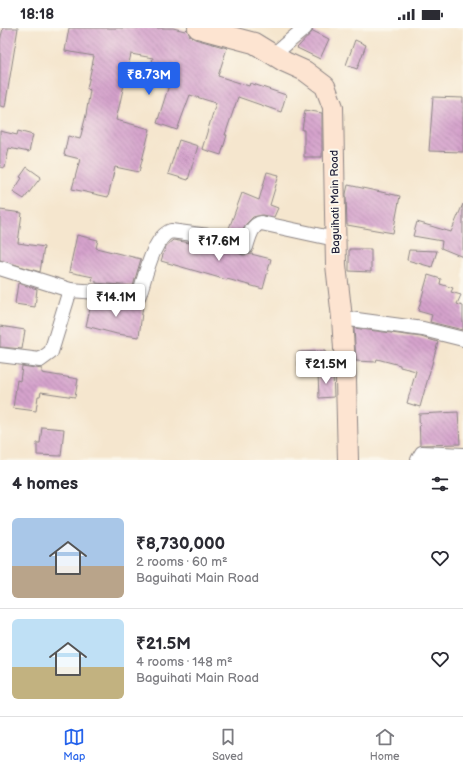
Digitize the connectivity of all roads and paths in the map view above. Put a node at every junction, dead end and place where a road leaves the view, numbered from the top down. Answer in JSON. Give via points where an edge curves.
{"nodes":[{"id":1,"x":198,"y":28,"type":"edge"},
{"id":2,"x":305,"y":28,"type":"edge"},
{"id":3,"x":273,"y":55,"type":"junction"},
{"id":4,"x":335,"y":239,"type":"junction"},
{"id":5,"x":0,"y":268,"type":"edge"},
{"id":6,"x":70,"y":290,"type":"junction"},
{"id":7,"x":342,"y":318,"type":"junction"},
{"id":8,"x":463,"y":339,"type":"edge"},
{"id":9,"x":0,"y":355,"type":"edge"},
{"id":10,"x":463,"y":455,"type":"edge"},
{"id":11,"x":348,"y":460,"type":"edge"},
{"id":12,"x":418,"y":460,"type":"edge"}],
"edges":[{"from":1,"to":3,"type":"street","name":"Baguihati Main Road","via":[[254,43]]},
{"from":2,"to":3,"type":"street"},
{"from":3,"to":4,"type":"street","name":"Baguihati Main Road","via":[[305,71],[325,86],[333,107]]},
{"from":4,"to":6,"type":"street","via":[[261,223],[252,229],[246,247],[223,238],[171,232],[164,234],[157,243],[139,295]]},
{"from":4,"to":7,"type":"street","name":"Baguihati Main Road"},
{"from":5,"to":6,"type":"street"},
{"from":6,"to":9,"type":"street","via":[[51,352],[40,360]]},
{"from":7,"to":8,"type":"street","via":[[423,329]]},
{"from":7,"to":11,"type":"street","name":"Baguihati Main Road"},
{"from":10,"to":12,"type":"street","via":[[422,453]]}]}
